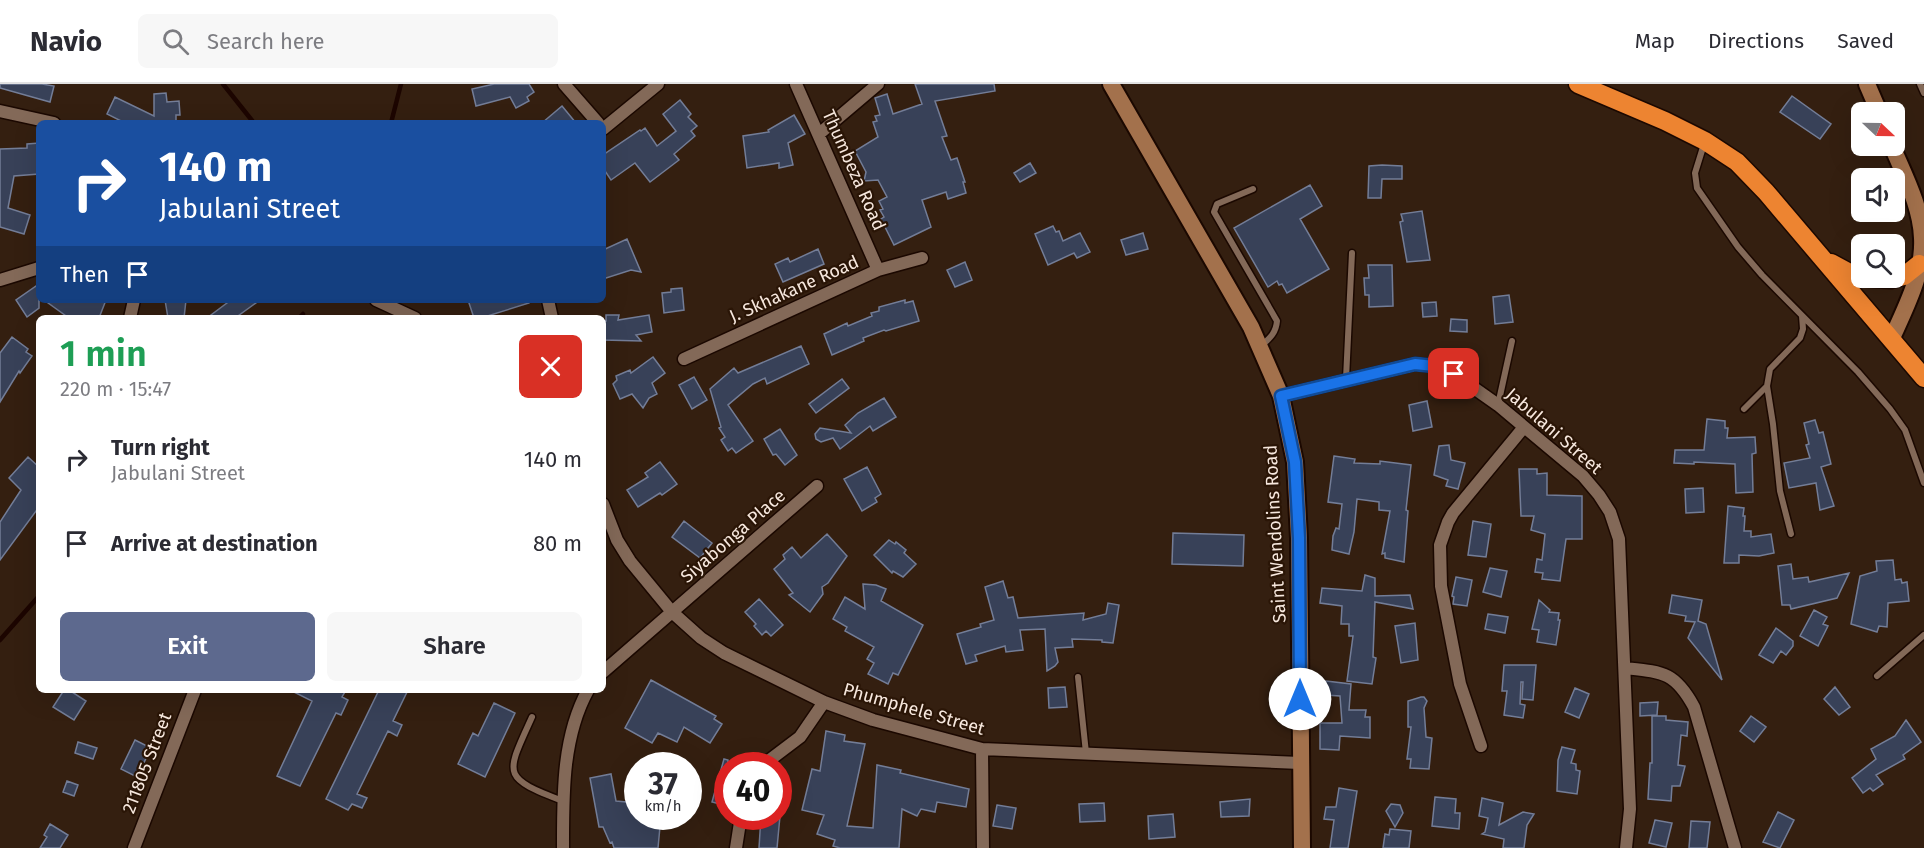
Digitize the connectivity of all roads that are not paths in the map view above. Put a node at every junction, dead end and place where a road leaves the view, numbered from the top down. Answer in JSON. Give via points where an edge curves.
{"nodes":[{"id":1,"x":564,"y":84,"type":"edge"},
{"id":2,"x":658,"y":84,"type":"edge"},
{"id":3,"x":796,"y":84,"type":"edge"},
{"id":4,"x":878,"y":84,"type":"edge"},
{"id":5,"x":1111,"y":84,"type":"edge"},
{"id":6,"x":1578,"y":84,"type":"edge"},
{"id":7,"x":1867,"y":84,"type":"edge"},
{"id":8,"x":1920,"y":84,"type":"edge"},
{"id":9,"x":1924,"y":93,"type":"edge"},
{"id":10,"x":1875,"y":102,"type":"edge"},
{"id":11,"x":0,"y":111,"type":"edge"},
{"id":12,"x":40,"y":120,"type":"edge"},
{"id":13,"x":595,"y":120,"type":"edge"},
{"id":14,"x":606,"y":126,"type":"edge"},
{"id":15,"x":819,"y":134,"type":"junction"},
{"id":16,"x":1706,"y":141,"type":"junction"},
{"id":17,"x":1896,"y":156,"type":"edge"},
{"id":18,"x":1253,"y":189,"type":"dead end"},
{"id":19,"x":1352,"y":253,"type":"dead end"},
{"id":20,"x":922,"y":258,"type":"dead end"},
{"id":21,"x":1821,"y":258,"type":"junction"},
{"id":22,"x":1919,"y":264,"type":"junction"},
{"id":23,"x":36,"y":269,"type":"edge"},
{"id":24,"x":878,"y":270,"type":"junction"},
{"id":25,"x":0,"y":280,"type":"edge"},
{"id":26,"x":382,"y":303,"type":"edge"},
{"id":27,"x":408,"y":315,"type":"edge"},
{"id":28,"x":1802,"y":315,"type":"junction"},
{"id":29,"x":1891,"y":340,"type":"junction"},
{"id":30,"x":1512,"y":341,"type":"dead end"},
{"id":31,"x":1259,"y":348,"type":"junction"},
{"id":32,"x":684,"y":359,"type":"dead end"},
{"id":33,"x":1924,"y":378,"type":"edge"},
{"id":34,"x":1346,"y":380,"type":"junction"},
{"id":35,"x":1767,"y":386,"type":"junction"},
{"id":36,"x":1281,"y":396,"type":"junction"},
{"id":37,"x":1498,"y":405,"type":"junction"},
{"id":38,"x":1744,"y":409,"type":"dead end"},
{"id":39,"x":1524,"y":427,"type":"junction"},
{"id":40,"x":1924,"y":483,"type":"edge"},
{"id":41,"x":817,"y":486,"type":"dead end"},
{"id":42,"x":606,"y":512,"type":"edge"},
{"id":43,"x":1791,"y":534,"type":"dead end"},
{"id":44,"x":672,"y":612,"type":"junction"},
{"id":45,"x":1924,"y":635,"type":"edge"},
{"id":46,"x":1625,"y":668,"type":"junction"},
{"id":47,"x":606,"y":669,"type":"edge"},
{"id":48,"x":1877,"y":676,"type":"dead end"},
{"id":49,"x":1078,"y":677,"type":"dead end"},
{"id":50,"x":194,"y":693,"type":"edge"},
{"id":51,"x":586,"y":693,"type":"edge"},
{"id":52,"x":824,"y":702,"type":"junction"},
{"id":53,"x":532,"y":717,"type":"dead end"},
{"id":54,"x":1481,"y":746,"type":"dead end"},
{"id":55,"x":982,"y":749,"type":"junction"},
{"id":56,"x":781,"y":752,"type":"edge"},
{"id":57,"x":1086,"y":754,"type":"junction"},
{"id":58,"x":1300,"y":763,"type":"junction"},
{"id":59,"x":563,"y":801,"type":"junction"},
{"id":60,"x":739,"y":830,"type":"edge"},
{"id":61,"x":134,"y":848,"type":"edge"},
{"id":62,"x":563,"y":848,"type":"edge"},
{"id":63,"x":736,"y":848,"type":"edge"},
{"id":64,"x":983,"y":848,"type":"edge"},
{"id":65,"x":1302,"y":848,"type":"edge"},
{"id":66,"x":1626,"y":848,"type":"edge"},
{"id":67,"x":1735,"y":848,"type":"edge"}],
"edges":[{"from":1,"to":13,"type":"street"},
{"from":2,"to":14,"type":"street"},
{"from":3,"to":15,"type":"street","name":"Thumbeza Road"},
{"from":4,"to":15,"type":"street"},
{"from":5,"to":31,"type":"street","name":"Saint Wendolins Road","via":[[1251,327]]},
{"from":6,"to":16,"type":"highway"},
{"from":7,"to":10,"type":"street"},
{"from":8,"to":9,"type":"lane"},
{"from":11,"to":12,"type":"street"},
{"from":15,"to":24,"type":"street","name":"Thumbeza Road"},
{"from":16,"to":21,"type":"highway","via":[[1737,162]]},
{"from":16,"to":28,"type":"lane","via":[[1695,173],[1697,188],[1738,247]]},
{"from":17,"to":22,"type":"street","via":[[1914,198],[1922,238]]},
{"from":18,"to":31,"type":"lane","via":[[1217,204],[1214,212],[1276,321],[1273,334]]},
{"from":19,"to":34,"type":"lane"},
{"from":20,"to":24,"type":"street","name":"J. Skhakane Road"},
{"from":21,"to":22,"type":"highway","via":[[1857,277],[1874,279],[1904,276]]},
{"from":21,"to":29,"type":"highway"},
{"from":22,"to":29,"type":"street"},
{"from":23,"to":25,"type":"street"},
{"from":24,"to":32,"type":"street","name":"J. Skhakane Road"},
{"from":26,"to":27,"type":"street"},
{"from":28,"to":35,"type":"lane","via":[[1800,338],[1770,369]]},
{"from":28,"to":40,"type":"lane","via":[[1890,409],[1905,430]]},
{"from":29,"to":33,"type":"highway"},
{"from":30,"to":37,"type":"lane"},
{"from":31,"to":36,"type":"street","name":"Saint Wendolins Road"},
{"from":34,"to":36,"type":"street","name":"Jabulani Street"},
{"from":34,"to":37,"type":"street","name":"Jabulani Street","via":[[1415,364],[1434,366],[1454,374]]},
{"from":35,"to":38,"type":"lane"},
{"from":35,"to":43,"type":"lane","via":[[1780,491]]},
{"from":36,"to":58,"type":"street","name":"Saint Wendolins Road","via":[[1295,462]]},
{"from":37,"to":39,"type":"street","name":"Jabulani Street"},
{"from":39,"to":46,"type":"street","name":"Jabulani Street","via":[[1583,476],[1610,512],[1619,539]]},
{"from":39,"to":54,"type":"street","via":[[1454,513],[1440,545],[1441,586],[1460,684]]},
{"from":41,"to":44,"type":"street","name":"Siyabonga Place"},
{"from":42,"to":44,"type":"street","name":"Phumphele Street","via":[[630,561]]},
{"from":44,"to":47,"type":"street","name":"Siyabonga Place"},
{"from":44,"to":52,"type":"street","name":"Phumphele Street","via":[[724,653]]},
{"from":45,"to":48,"type":"lane"},
{"from":46,"to":66,"type":"street","name":"Jabulani Street","via":[[1630,808]]},
{"from":46,"to":67,"type":"street","via":[[1659,672],[1685,690],[1694,707]]},
{"from":49,"to":57,"type":"lane"},
{"from":50,"to":61,"type":"street","name":"211805 Street"},
{"from":51,"to":59,"type":"street","via":[[566,761]]},
{"from":52,"to":55,"type":"street","name":"Phumphele Street","via":[[873,720]]},
{"from":52,"to":56,"type":"street","via":[[800,738]]},
{"from":53,"to":59,"type":"lane","via":[[513,762],[515,776],[526,787]]},
{"from":55,"to":57,"type":"street","name":"Phumphele Street"},
{"from":55,"to":64,"type":"street"},
{"from":57,"to":58,"type":"street","name":"Phumphele Street"},
{"from":58,"to":65,"type":"street","name":"Saint Wendolins Road"},
{"from":59,"to":62,"type":"street"},
{"from":60,"to":63,"type":"street"}]}
